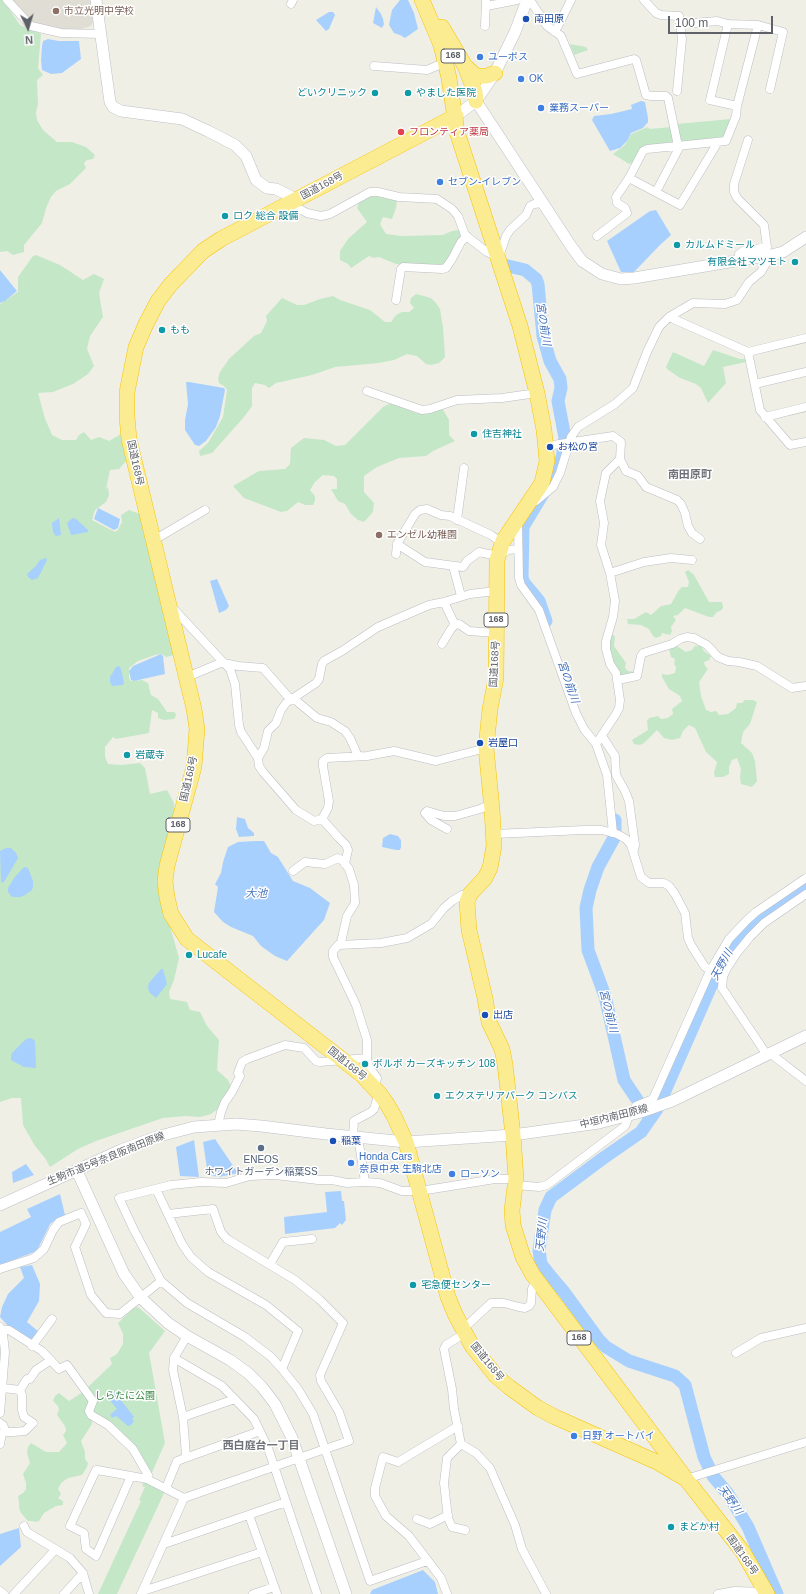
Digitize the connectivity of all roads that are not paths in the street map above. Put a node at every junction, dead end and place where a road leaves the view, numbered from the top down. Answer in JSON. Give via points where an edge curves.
{"nodes":[{"id":1,"x":7,"y":0,"type":"edge"},
{"id":2,"x":96,"y":0,"type":"edge"},
{"id":3,"x":422,"y":0,"type":"edge"},
{"id":4,"x":430,"y":0,"type":"edge"},
{"id":5,"x":517,"y":0,"type":"edge"},
{"id":6,"x":529,"y":0,"type":"edge"},
{"id":7,"x":571,"y":0,"type":"edge"},
{"id":8,"x":644,"y":0,"type":"edge"},
{"id":9,"x":486,"y":3,"type":"edge"},
{"id":10,"x":439,"y":22,"type":"junction"},
{"id":11,"x":695,"y":23,"type":"dead end"},
{"id":12,"x":728,"y":24,"type":"junction"},
{"id":13,"x":758,"y":25,"type":"junction"},
{"id":14,"x":485,"y":26,"type":"dead end"},
{"id":15,"x":555,"y":32,"type":"junction"},
{"id":16,"x":101,"y":34,"type":"junction"},
{"id":17,"x":446,"y":62,"type":"junction"},
{"id":18,"x":374,"y":66,"type":"dead end"},
{"id":19,"x":465,"y":66,"type":"junction"},
{"id":20,"x":496,"y":73,"type":"junction"},
{"id":21,"x":770,"y":89,"type":"dead end"},
{"id":22,"x":677,"y":91,"type":"dead end"},
{"id":23,"x":476,"y":101,"type":"junction"},
{"id":24,"x":737,"y":106,"type":"junction"},
{"id":25,"x":456,"y":116,"type":"junction"},
{"id":26,"x":748,"y":140,"type":"dead end"},
{"id":27,"x":718,"y":142,"type":"junction"},
{"id":28,"x":679,"y":146,"type":"junction"},
{"id":29,"x":629,"y":178,"type":"junction"},
{"id":30,"x":656,"y":192,"type":"junction"},
{"id":31,"x":292,"y":201,"type":"junction"},
{"id":32,"x":544,"y":203,"type":"junction"},
{"id":33,"x":467,"y":236,"type":"junction"},
{"id":34,"x":597,"y":236,"type":"dead end"},
{"id":35,"x":806,"y":237,"type":"edge"},
{"id":36,"x":771,"y":255,"type":"junction"},
{"id":37,"x":498,"y":258,"type":"junction"},
{"id":38,"x":740,"y":260,"type":"junction"},
{"id":39,"x":396,"y":300,"type":"dead end"},
{"id":40,"x":669,"y":317,"type":"junction"},
{"id":41,"x":806,"y":338,"type":"edge"},
{"id":42,"x":748,"y":352,"type":"junction"},
{"id":43,"x":806,"y":372,"type":"edge"},
{"id":44,"x":755,"y":384,"type":"junction"},
{"id":45,"x":367,"y":391,"type":"dead end"},
{"id":46,"x":537,"y":393,"type":"junction"},
{"id":47,"x":806,"y":407,"type":"edge"},
{"id":48,"x":765,"y":417,"type":"junction"},
{"id":49,"x":570,"y":442,"type":"junction"},
{"id":50,"x":806,"y":442,"type":"edge"},
{"id":51,"x":546,"y":446,"type":"junction"},
{"id":52,"x":620,"y":459,"type":"junction"},
{"id":53,"x":464,"y":468,"type":"dead end"},
{"id":54,"x":553,"y":472,"type":"junction"},
{"id":55,"x":205,"y":510,"type":"dead end"},
{"id":56,"x":522,"y":513,"type":"junction"},
{"id":57,"x":457,"y":520,"type":"junction"},
{"id":58,"x":700,"y":539,"type":"dead end"},
{"id":59,"x":154,"y":540,"type":"junction"},
{"id":60,"x":398,"y":544,"type":"junction"},
{"id":61,"x":518,"y":549,"type":"junction"},
{"id":62,"x":500,"y":550,"type":"junction"},
{"id":63,"x":396,"y":554,"type":"dead end"},
{"id":64,"x":692,"y":560,"type":"dead end"},
{"id":65,"x":453,"y":566,"type":"junction"},
{"id":66,"x":610,"y":573,"type":"junction"},
{"id":67,"x":496,"y":591,"type":"junction"},
{"id":68,"x":461,"y":596,"type":"junction"},
{"id":69,"x":444,"y":602,"type":"junction"},
{"id":70,"x":169,"y":604,"type":"junction"},
{"id":71,"x":456,"y":625,"type":"junction"},
{"id":72,"x":496,"y":633,"type":"junction"},
{"id":73,"x":442,"y":644,"type":"dead end"},
{"id":74,"x":224,"y":663,"type":"junction"},
{"id":75,"x":187,"y":677,"type":"junction"},
{"id":76,"x":618,"y":680,"type":"junction"},
{"id":77,"x":806,"y":686,"type":"edge"},
{"id":78,"x":292,"y":699,"type":"junction"},
{"id":79,"x":602,"y":736,"type":"junction"},
{"id":80,"x":596,"y":744,"type":"junction"},
{"id":81,"x":486,"y":748,"type":"junction"},
{"id":82,"x":358,"y":756,"type":"junction"},
{"id":83,"x":258,"y":758,"type":"junction"},
{"id":84,"x":492,"y":804,"type":"junction"},
{"id":85,"x":322,"y":820,"type":"junction"},
{"id":86,"x":447,"y":828,"type":"dead end"},
{"id":87,"x":494,"y":834,"type":"junction"},
{"id":88,"x":615,"y":834,"type":"junction"},
{"id":89,"x":634,"y":852,"type":"junction"},
{"id":90,"x":345,"y":864,"type":"junction"},
{"id":91,"x":293,"y":871,"type":"dead end"},
{"id":92,"x":806,"y":878,"type":"edge"},
{"id":93,"x":470,"y":894,"type":"junction"},
{"id":94,"x":806,"y":894,"type":"edge"},
{"id":95,"x":339,"y":945,"type":"junction"},
{"id":96,"x":710,"y":971,"type":"junction"},
{"id":97,"x":723,"y":977,"type":"junction"},
{"id":98,"x":806,"y":1036,"type":"edge"},
{"id":99,"x":769,"y":1054,"type":"junction"},
{"id":100,"x":367,"y":1058,"type":"junction"},
{"id":101,"x":343,"y":1060,"type":"junction"},
{"id":102,"x":806,"y":1081,"type":"edge"},
{"id":103,"x":377,"y":1091,"type":"junction"},
{"id":104,"x":640,"y":1108,"type":"junction"},
{"id":105,"x":629,"y":1116,"type":"junction"},
{"id":106,"x":218,"y":1125,"type":"junction"},
{"id":107,"x":513,"y":1135,"type":"junction"},
{"id":108,"x":355,"y":1137,"type":"junction"},
{"id":109,"x":406,"y":1142,"type":"junction"},
{"id":110,"x":77,"y":1171,"type":"junction"},
{"id":111,"x":365,"y":1182,"type":"junction"},
{"id":112,"x":516,"y":1182,"type":"junction"},
{"id":113,"x":156,"y":1188,"type":"junction"},
{"id":114,"x":420,"y":1191,"type":"junction"},
{"id":115,"x":0,"y":1205,"type":"edge"},
{"id":116,"x":93,"y":1208,"type":"junction"},
{"id":117,"x":81,"y":1213,"type":"junction"},
{"id":118,"x":168,"y":1214,"type":"junction"},
{"id":119,"x":312,"y":1239,"type":"dead end"},
{"id":120,"x":270,"y":1264,"type":"junction"},
{"id":121,"x":0,"y":1270,"type":"edge"},
{"id":122,"x":536,"y":1279,"type":"junction"},
{"id":123,"x":161,"y":1281,"type":"junction"},
{"id":124,"x":141,"y":1298,"type":"junction"},
{"id":125,"x":52,"y":1319,"type":"dead end"},
{"id":126,"x":1,"y":1328,"type":"edge"},
{"id":127,"x":806,"y":1328,"type":"edge"},
{"id":128,"x":464,"y":1331,"type":"junction"},
{"id":129,"x":187,"y":1336,"type":"junction"},
{"id":130,"x":32,"y":1346,"type":"junction"},
{"id":131,"x":736,"y":1353,"type":"dead end"},
{"id":132,"x":174,"y":1358,"type":"junction"},
{"id":133,"x":51,"y":1360,"type":"junction"},
{"id":134,"x":282,"y":1369,"type":"junction"},
{"id":135,"x":3,"y":1388,"type":"junction"},
{"id":136,"x":20,"y":1390,"type":"junction"},
{"id":137,"x":235,"y":1399,"type":"junction"},
{"id":138,"x":0,"y":1413,"type":"edge"},
{"id":139,"x":183,"y":1417,"type":"junction"},
{"id":140,"x":0,"y":1423,"type":"edge"},
{"id":141,"x":458,"y":1426,"type":"junction"},
{"id":142,"x":260,"y":1431,"type":"junction"},
{"id":143,"x":6,"y":1432,"type":"junction"},
{"id":144,"x":806,"y":1442,"type":"edge"},
{"id":145,"x":0,"y":1444,"type":"edge"},
{"id":146,"x":461,"y":1444,"type":"junction"},
{"id":147,"x":325,"y":1449,"type":"junction"},
{"id":148,"x":186,"y":1456,"type":"junction"},
{"id":149,"x":299,"y":1458,"type":"junction"},
{"id":150,"x":274,"y":1466,"type":"junction"},
{"id":151,"x":148,"y":1475,"type":"dead end"},
{"id":152,"x":131,"y":1476,"type":"junction"},
{"id":153,"x":686,"y":1479,"type":"junction"},
{"id":154,"x":166,"y":1488,"type":"junction"},
{"id":155,"x":184,"y":1498,"type":"junction"},
{"id":156,"x":286,"y":1502,"type":"junction"},
{"id":157,"x":249,"y":1515,"type":"junction"},
{"id":158,"x":448,"y":1515,"type":"junction"},
{"id":159,"x":417,"y":1519,"type":"dead end"},
{"id":160,"x":24,"y":1526,"type":"dead end"},
{"id":161,"x":465,"y":1530,"type":"dead end"},
{"id":162,"x":164,"y":1544,"type":"junction"},
{"id":163,"x":54,"y":1550,"type":"junction"},
{"id":164,"x":262,"y":1552,"type":"junction"},
{"id":165,"x":427,"y":1560,"type":"junction"},
{"id":166,"x":83,"y":1573,"type":"junction"},
{"id":167,"x":275,"y":1590,"type":"edge"},
{"id":168,"x":0,"y":1591,"type":"edge"},
{"id":169,"x":142,"y":1592,"type":"edge"},
{"id":170,"x":766,"y":1593,"type":"edge"},
{"id":171,"x":4,"y":1594,"type":"edge"},
{"id":172,"x":14,"y":1594,"type":"edge"},
{"id":173,"x":64,"y":1594,"type":"edge"},
{"id":174,"x":89,"y":1594,"type":"edge"},
{"id":175,"x":253,"y":1594,"type":"edge"},
{"id":176,"x":317,"y":1594,"type":"edge"},
{"id":177,"x":346,"y":1594,"type":"edge"},
{"id":178,"x":447,"y":1594,"type":"edge"},
{"id":179,"x":546,"y":1594,"type":"edge"},
{"id":180,"x":718,"y":1594,"type":"edge"}],
"edges":[{"from":1,"to":16,"type":"street","via":[[31,26],[61,32]]},
{"from":2,"to":16,"type":"street"},
{"from":3,"to":17,"type":"highway","name":"国道168号","number":"168"},
{"from":4,"to":10,"type":"highway","name":"国道168号","number":"168"},
{"from":5,"to":9,"type":"street"},
{"from":6,"to":15,"type":"street","via":[[547,26]]},
{"from":6,"to":20,"type":"street"},
{"from":7,"to":15,"type":"street"},
{"from":8,"to":22,"type":"street","via":[[656,14],[679,16],[682,39]]},
{"from":9,"to":14,"type":"street"},
{"from":10,"to":19,"type":"highway"},
{"from":10,"to":25,"type":"highway","name":"国道168号","number":"168","via":[[457,74],[460,94]]},
{"from":11,"to":12,"type":"street","via":[[717,21]]},
{"from":12,"to":13,"type":"street"},
{"from":12,"to":24,"type":"street","via":[[710,100]]},
{"from":13,"to":21,"type":"street","via":[[783,32]]},
{"from":13,"to":24,"type":"street"},
{"from":15,"to":28,"type":"street","via":[[561,36],[577,74],[636,60],[646,95],[668,98]]},
{"from":16,"to":31,"type":"street","via":[[110,102],[113,107],[121,111],[182,119],[235,145],[246,156],[256,180],[267,188],[276,189]]},
{"from":17,"to":18,"type":"street","via":[[427,70]]},
{"from":17,"to":25,"type":"highway","name":"国道168号","number":"168"},
{"from":19,"to":20,"type":"highway","via":[[476,76]]},
{"from":19,"to":23,"type":"highway"},
{"from":20,"to":23,"type":"street"},
{"from":23,"to":25,"type":"street"},
{"from":23,"to":32,"type":"street"},
{"from":24,"to":27,"type":"street","via":[[736,116],[726,141]]},
{"from":25,"to":31,"type":"highway","name":"国道168号","number":"168"},
{"from":25,"to":37,"type":"highway","name":"国道168号","number":"168","via":[[457,132]]},
{"from":26,"to":38,"type":"street","via":[[734,184],[734,192],[764,225],[768,247],[743,251],[739,254]]},
{"from":27,"to":28,"type":"street"},
{"from":27,"to":30,"type":"street","via":[[680,206]]},
{"from":28,"to":29,"type":"street","via":[[643,151]]},
{"from":28,"to":30,"type":"street"},
{"from":29,"to":30,"type":"street"},
{"from":29,"to":34,"type":"street","via":[[616,197],[617,203],[625,208],[627,213]]},
{"from":31,"to":33,"type":"street","via":[[307,213],[321,216],[330,214],[370,192],[399,198],[437,199],[458,216],[462,230]]},
{"from":31,"to":59,"type":"highway","name":"国道168号","number":"168","via":[[203,251],[158,301],[138,344],[127,392],[127,417],[129,438]]},
{"from":32,"to":37,"type":"street","via":[[530,206],[526,215],[506,236]]},
{"from":32,"to":38,"type":"street","via":[[582,261],[612,277],[634,278]]},
{"from":33,"to":37,"type":"street"},
{"from":33,"to":39,"type":"street","via":[[446,268],[401,268]]},
{"from":35,"to":36,"type":"street","via":[[789,249]]},
{"from":36,"to":38,"type":"street"},
{"from":36,"to":40,"type":"street","via":[[761,272],[749,282],[737,300],[725,304],[693,303]]},
{"from":37,"to":46,"type":"highway","name":"国道168号","number":"168","via":[[520,326]]},
{"from":40,"to":42,"type":"street"},
{"from":40,"to":49,"type":"street","via":[[660,327],[647,352],[633,388],[615,404],[578,427]]},
{"from":41,"to":42,"type":"street"},
{"from":42,"to":44,"type":"street"},
{"from":43,"to":44,"type":"street"},
{"from":44,"to":48,"type":"street","via":[[760,410]]},
{"from":45,"to":46,"type":"street","via":[[422,410],[456,400]]},
{"from":46,"to":51,"type":"highway","name":"国道168号","number":"168"},
{"from":47,"to":48,"type":"street"},
{"from":48,"to":50,"type":"street","via":[[790,445]]},
{"from":49,"to":51,"type":"street"},
{"from":49,"to":52,"type":"street","via":[[613,436],[621,442]]},
{"from":49,"to":54,"type":"street"},
{"from":51,"to":54,"type":"highway","name":"国道168号","number":"168","via":[[547,461]]},
{"from":52,"to":58,"type":"street","via":[[626,471],[638,476],[646,487],[681,504],[692,534]]},
{"from":52,"to":66,"type":"street","via":[[606,473],[600,501],[604,523],[600,545]]},
{"from":53,"to":57,"type":"street"},
{"from":54,"to":56,"type":"highway","name":"国道168号","number":"168","via":[[542,483]]},
{"from":55,"to":59,"type":"street"},
{"from":56,"to":61,"type":"street"},
{"from":56,"to":62,"type":"highway","name":"国道168号","number":"168"},
{"from":57,"to":60,"type":"street","via":[[427,509],[420,510],[414,514]]},
{"from":57,"to":62,"type":"street","via":[[491,535]]},
{"from":59,"to":70,"type":"highway","name":"国道168号","number":"168"},
{"from":60,"to":63,"type":"street"},
{"from":60,"to":65,"type":"street","via":[[425,562]]},
{"from":61,"to":62,"type":"street"},
{"from":61,"to":80,"type":"street","via":[[521,585],[539,610],[576,713]]},
{"from":62,"to":65,"type":"street","via":[[479,552],[463,567]]},
{"from":62,"to":67,"type":"highway","name":"国道168号","number":"168"},
{"from":64,"to":66,"type":"street","via":[[671,558],[644,562]]},
{"from":65,"to":68,"type":"street"},
{"from":66,"to":76,"type":"street","via":[[615,601],[606,649]]},
{"from":67,"to":68,"type":"street"},
{"from":67,"to":72,"type":"highway","name":"国道168号","number":"168"},
{"from":68,"to":69,"type":"street"},
{"from":69,"to":71,"type":"street"},
{"from":69,"to":78,"type":"street","via":[[429,605],[378,627],[324,661],[316,683]]},
{"from":70,"to":74,"type":"street"},
{"from":70,"to":75,"type":"highway","name":"国道168号","number":"168"},
{"from":71,"to":72,"type":"street","via":[[459,624],[468,631]]},
{"from":71,"to":73,"type":"street","via":[[451,628]]},
{"from":72,"to":81,"type":"highway","name":"国道168号","number":"168","via":[[496,678]]},
{"from":74,"to":75,"type":"street"},
{"from":74,"to":78,"type":"street","via":[[263,668]]},
{"from":74,"to":83,"type":"street","via":[[230,669],[236,684],[241,732]]},
{"from":75,"to":101,"type":"highway","name":"国道168号","number":"168","via":[[197,729],[196,747],[194,767],[167,866],[165,881],[171,914],[186,939]]},
{"from":76,"to":77,"type":"street","via":[[637,676],[643,653],[687,637],[694,638],[728,662],[757,666],[792,688]]},
{"from":76,"to":79,"type":"street","via":[[619,708]]},
{"from":78,"to":82,"type":"street","via":[[318,718],[345,731]]},
{"from":78,"to":83,"type":"street","via":[[281,710],[276,723],[268,731],[264,748]]},
{"from":79,"to":80,"type":"street"},
{"from":79,"to":89,"type":"street","via":[[615,756],[616,775],[629,801]]},
{"from":80,"to":88,"type":"street","via":[[607,775]]},
{"from":81,"to":82,"type":"street","via":[[436,761],[394,751]]},
{"from":81,"to":84,"type":"highway","name":"国道168号","number":"168"},
{"from":82,"to":85,"type":"street","via":[[327,758],[323,761],[329,801]]},
{"from":83,"to":85,"type":"street","via":[[263,772],[296,810],[314,820]]},
{"from":84,"to":86,"type":"street","via":[[455,816],[427,811],[424,813],[431,820]]},
{"from":84,"to":87,"type":"highway","name":"国道168号","number":"168"},
{"from":85,"to":90,"type":"street","via":[[346,845],[348,850]]},
{"from":87,"to":88,"type":"street","via":[[602,830]]},
{"from":87,"to":93,"type":"highway","name":"国道168号","number":"168","via":[[490,868],[485,878]]},
{"from":88,"to":89,"type":"street","via":[[626,839]]},
{"from":89,"to":96,"type":"street","via":[[638,872],[644,881],[664,883],[675,894],[684,912],[691,945]]},
{"from":90,"to":91,"type":"street","via":[[338,858],[325,864],[305,862]]},
{"from":90,"to":95,"type":"street","via":[[354,885],[355,903],[347,916]]},
{"from":92,"to":96,"type":"street","via":[[747,920],[729,939]]},
{"from":93,"to":95,"type":"street","via":[[452,901],[431,924],[407,938],[381,943]]},
{"from":93,"to":107,"type":"highway","name":"国道168号","number":"168","via":[[467,902],[469,930],[486,998],[489,1022],[502,1049]]},
{"from":94,"to":97,"type":"street","via":[[750,936]]},
{"from":95,"to":100,"type":"street","via":[[333,951],[333,957],[356,1005],[367,1040]]},
{"from":96,"to":97,"type":"street"},
{"from":96,"to":104,"type":"street","via":[[653,1099]]},
{"from":97,"to":99,"type":"street","via":[[722,988]]},
{"from":98,"to":99,"type":"street","name":"中垣内南田原線"},
{"from":99,"to":102,"type":"street"},
{"from":99,"to":104,"type":"street","name":"中垣内南田原線","via":[[672,1101]]},
{"from":100,"to":101,"type":"street"},
{"from":100,"to":103,"type":"street","via":[[369,1067],[377,1078]]},
{"from":101,"to":103,"type":"highway","name":"国道168号","number":"168"},
{"from":101,"to":106,"type":"street","via":[[316,1061],[304,1048],[285,1045],[247,1059],[242,1062],[238,1073],[240,1076],[225,1102]]},
{"from":103,"to":108,"type":"street","via":[[374,1109],[354,1120]]},
{"from":103,"to":109,"type":"highway","name":"国道168号","number":"168","via":[[394,1116]]},
{"from":104,"to":105,"type":"street","name":"中垣内南田原線"},
{"from":105,"to":107,"type":"street","name":"中垣内南田原線","via":[[600,1123]]},
{"from":105,"to":112,"type":"street","via":[[625,1126],[547,1185],[539,1187]]},
{"from":106,"to":108,"type":"street","name":"生駒市道5号奈良阪南田原線","via":[[261,1126]]},
{"from":106,"to":110,"type":"street","name":"生駒市道5号奈良阪南田原線","via":[[194,1127],[156,1137]]},
{"from":107,"to":109,"type":"street","name":"中垣内南田原線"},
{"from":107,"to":112,"type":"highway","name":"国道168号","number":"168"},
{"from":108,"to":109,"type":"street","name":"生駒市道5号奈良阪南田原線"},
{"from":108,"to":111,"type":"street"},
{"from":109,"to":114,"type":"highway","name":"国道168号","number":"168"},
{"from":110,"to":115,"type":"street","name":"生駒市道5号奈良阪南田原線"},
{"from":110,"to":116,"type":"street"},
{"from":111,"to":113,"type":"street","via":[[347,1183],[275,1175],[250,1176],[226,1183],[201,1182]]},
{"from":111,"to":114,"type":"street","via":[[380,1183],[402,1191]]},
{"from":112,"to":114,"type":"street","via":[[495,1179]]},
{"from":112,"to":122,"type":"highway","name":"国道168号","number":"168","via":[[512,1210],[513,1225],[523,1257]]},
{"from":113,"to":118,"type":"street"},
{"from":113,"to":123,"type":"street","via":[[119,1198]]},
{"from":114,"to":128,"type":"highway","name":"国道168号","number":"168","via":[[448,1297]]},
{"from":116,"to":117,"type":"street"},
{"from":116,"to":124,"type":"street","via":[[124,1274]]},
{"from":117,"to":121,"type":"street","via":[[59,1222],[44,1249],[34,1258]]},
{"from":117,"to":124,"type":"street","via":[[86,1224],[75,1247],[91,1294],[106,1313],[120,1314]]},
{"from":118,"to":120,"type":"street","via":[[213,1209],[221,1232],[227,1239]]},
{"from":118,"to":134,"type":"street","via":[[191,1257],[208,1272],[266,1305],[298,1331]]},
{"from":119,"to":120,"type":"street","via":[[284,1242]]},
{"from":120,"to":147,"type":"street","via":[[319,1299],[343,1323],[320,1375],[339,1412],[349,1441]]},
{"from":122,"to":128,"type":"street","via":[[532,1289],[532,1303],[529,1306],[525,1308],[491,1303]]},
{"from":122,"to":153,"type":"highway","name":"国道168号","number":"168"},
{"from":123,"to":124,"type":"street"},
{"from":123,"to":134,"type":"street","via":[[187,1303],[245,1337]]},
{"from":124,"to":129,"type":"street","via":[[168,1323]]},
{"from":125,"to":130,"type":"street"},
{"from":126,"to":130,"type":"street"},
{"from":126,"to":135,"type":"street","via":[[5,1352]]},
{"from":127,"to":131,"type":"street","via":[[761,1338]]},
{"from":128,"to":141,"type":"street","via":[[444,1349]]},
{"from":128,"to":153,"type":"highway","name":"国道168号","number":"168","via":[[482,1360],[496,1376],[538,1408],[555,1418],[659,1462]]},
{"from":129,"to":132,"type":"street"},
{"from":129,"to":149,"type":"street","via":[[230,1360],[262,1387],[284,1420]]},
{"from":130,"to":133,"type":"street"},
{"from":132,"to":137,"type":"street","via":[[222,1386]]},
{"from":132,"to":139,"type":"street","via":[[173,1370]]},
{"from":133,"to":136,"type":"street","via":[[36,1370]]},
{"from":133,"to":151,"type":"street","via":[[59,1369],[68,1365],[93,1401],[89,1411],[91,1415],[108,1425],[133,1449]]},
{"from":134,"to":147,"type":"street","via":[[298,1389],[312,1414]]},
{"from":135,"to":136,"type":"street"},
{"from":135,"to":138,"type":"street"},
{"from":136,"to":143,"type":"street","via":[[24,1417],[33,1423],[25,1431]]},
{"from":137,"to":139,"type":"street"},
{"from":137,"to":142,"type":"street","via":[[254,1419]]},
{"from":139,"to":148,"type":"street"},
{"from":140,"to":143,"type":"street"},
{"from":141,"to":146,"type":"street"},
{"from":141,"to":165,"type":"street","via":[[398,1462],[383,1457],[375,1488],[375,1496],[386,1516],[409,1536]]},
{"from":142,"to":148,"type":"street"},
{"from":142,"to":150,"type":"street"},
{"from":143,"to":145,"type":"street","via":[[2,1433]]},
{"from":144,"to":153,"type":"street"},
{"from":146,"to":158,"type":"street","via":[[447,1458],[444,1483]]},
{"from":146,"to":179,"type":"street","via":[[476,1453],[490,1468],[515,1525],[522,1549]]},
{"from":147,"to":149,"type":"street"},
{"from":147,"to":165,"type":"street","via":[[370,1581]]},
{"from":148,"to":154,"type":"street","via":[[177,1461]]},
{"from":149,"to":150,"type":"street"},
{"from":149,"to":177,"type":"street"},
{"from":150,"to":155,"type":"street"},
{"from":150,"to":156,"type":"street"},
{"from":152,"to":152,"type":"street","via":[[128,1483],[96,1556],[86,1549],[84,1533],[70,1526],[96,1470]]},
{"from":152,"to":154,"type":"street","via":[[147,1479]]},
{"from":153,"to":170,"type":"highway","name":"国道168号","number":"168","via":[[743,1552]]},
{"from":154,"to":155,"type":"street"},
{"from":155,"to":162,"type":"street"},
{"from":156,"to":157,"type":"street"},
{"from":156,"to":176,"type":"street"},
{"from":157,"to":162,"type":"street"},
{"from":157,"to":164,"type":"street"},
{"from":158,"to":159,"type":"street","via":[[430,1524]]},
{"from":158,"to":161,"type":"street","via":[[452,1527]]},
{"from":160,"to":163,"type":"street","via":[[27,1532]]},
{"from":162,"to":169,"type":"street"},
{"from":163,"to":166,"type":"street","via":[[70,1558]]},
{"from":163,"to":172,"type":"street"},
{"from":164,"to":167,"type":"street"},
{"from":164,"to":169,"type":"street"},
{"from":165,"to":178,"type":"street","via":[[441,1578]]},
{"from":166,"to":173,"type":"street"},
{"from":166,"to":174,"type":"street"},
{"from":167,"to":175,"type":"street"},
{"from":168,"to":171,"type":"street"},
{"from":170,"to":180,"type":"street","via":[[736,1591]]}]}
